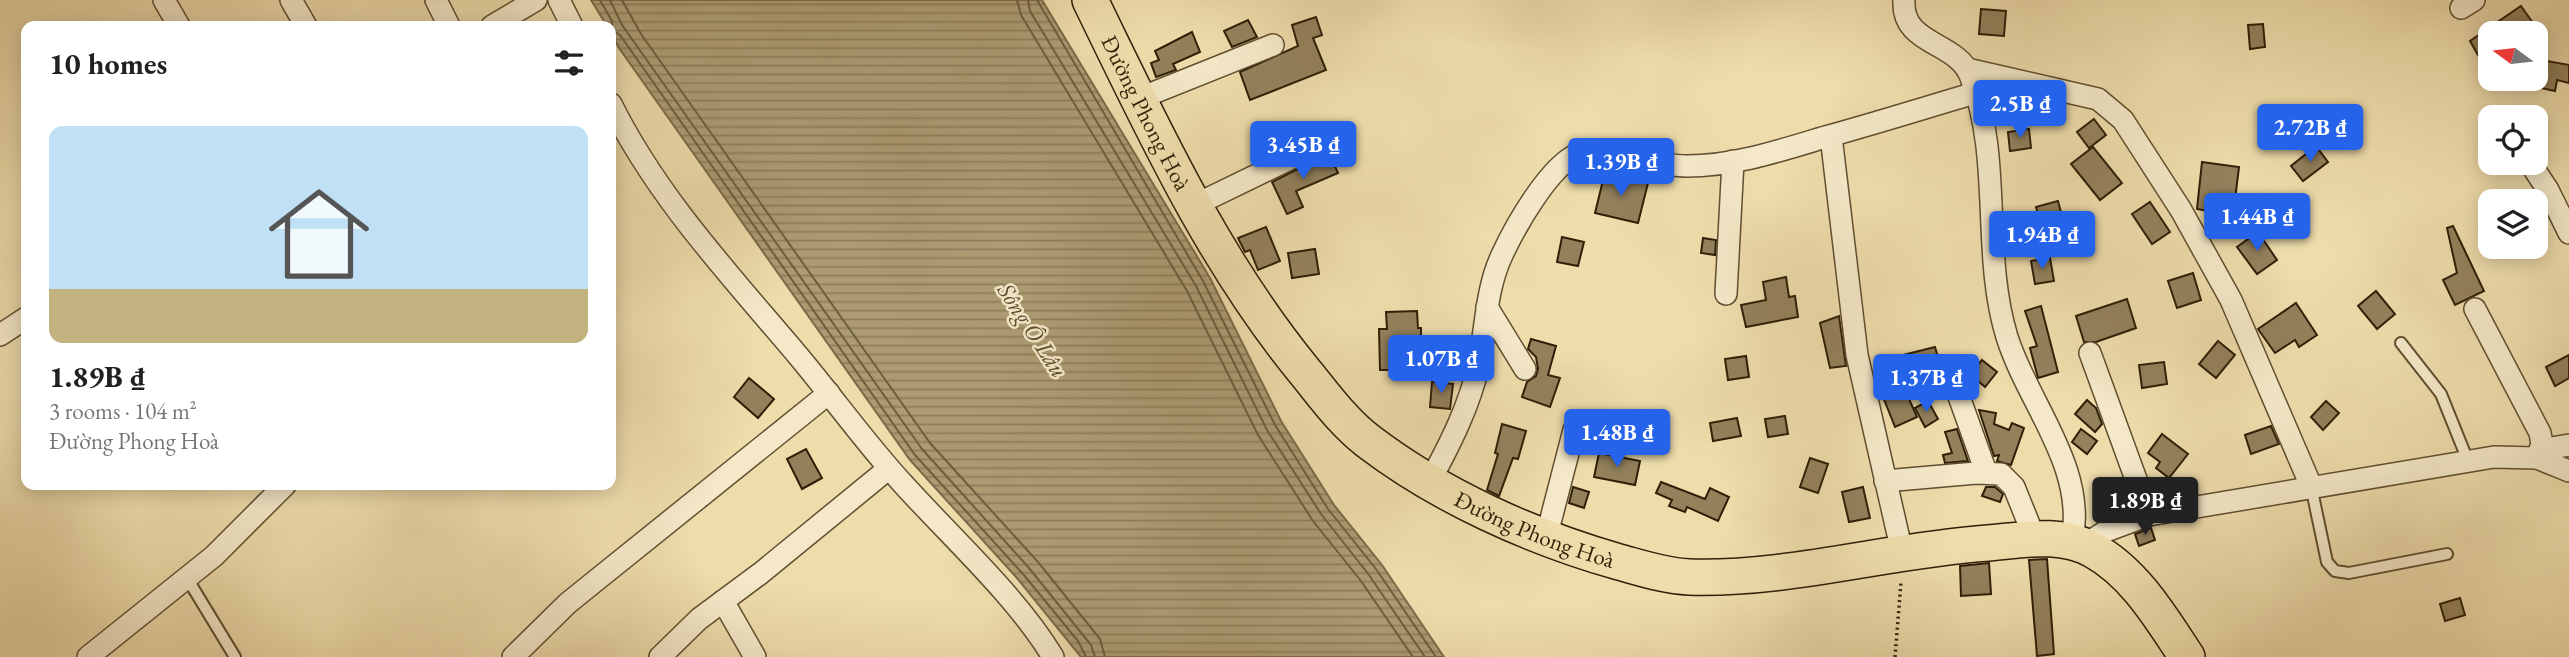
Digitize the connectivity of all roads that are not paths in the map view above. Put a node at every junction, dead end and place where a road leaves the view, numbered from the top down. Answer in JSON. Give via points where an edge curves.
{"nodes":[{"id":1,"x":164,"y":0,"type":"edge"},
{"id":2,"x":291,"y":0,"type":"edge"},
{"id":3,"x":436,"y":0,"type":"edge"},
{"id":4,"x":536,"y":0,"type":"edge"},
{"id":5,"x":559,"y":0,"type":"edge"},
{"id":6,"x":1090,"y":0,"type":"edge"},
{"id":7,"x":1899,"y":2,"type":"edge"},
{"id":8,"x":176,"y":21,"type":"edge"},
{"id":9,"x":303,"y":21,"type":"edge"},
{"id":10,"x":446,"y":21,"type":"edge"},
{"id":11,"x":500,"y":21,"type":"edge"},
{"id":12,"x":570,"y":21,"type":"edge"},
{"id":13,"x":1273,"y":45,"type":"dead end"},
{"id":14,"x":1967,"y":69,"type":"junction"},
{"id":15,"x":1975,"y":93,"type":"junction"},
{"id":16,"x":1138,"y":99,"type":"junction"},
{"id":17,"x":1831,"y":136,"type":"junction"},
{"id":18,"x":618,"y":138,"type":"edge"},
{"id":19,"x":1302,"y":153,"type":"dead end"},
{"id":20,"x":1733,"y":161,"type":"junction"},
{"id":21,"x":2538,"y":175,"type":"edge"},
{"id":22,"x":1193,"y":206,"type":"junction"},
{"id":23,"x":2569,"y":233,"type":"edge"},
{"id":24,"x":1727,"y":294,"type":"dead end"},
{"id":25,"x":1487,"y":307,"type":"junction"},
{"id":26,"x":2475,"y":309,"type":"dead end"},
{"id":27,"x":21,"y":321,"type":"edge"},
{"id":28,"x":0,"y":335,"type":"edge"},
{"id":29,"x":2401,"y":342,"type":"dead end"},
{"id":30,"x":2090,"y":353,"type":"dead end"},
{"id":31,"x":1525,"y":369,"type":"dead end"},
{"id":32,"x":1952,"y":377,"type":"dead end"},
{"id":33,"x":830,"y":393,"type":"junction"},
{"id":34,"x":1574,"y":430,"type":"dead end"},
{"id":35,"x":2569,"y":445,"type":"edge"},
{"id":36,"x":2539,"y":454,"type":"junction"},
{"id":37,"x":2468,"y":461,"type":"junction"},
{"id":38,"x":888,"y":469,"type":"junction"},
{"id":39,"x":2569,"y":471,"type":"edge"},
{"id":40,"x":1986,"y":472,"type":"junction"},
{"id":41,"x":1430,"y":481,"type":"junction"},
{"id":42,"x":1885,"y":481,"type":"junction"},
{"id":43,"x":2311,"y":486,"type":"junction"},
{"id":44,"x":280,"y":490,"type":"edge"},
{"id":45,"x":2149,"y":515,"type":"junction"},
{"id":46,"x":1546,"y":538,"type":"junction"},
{"id":47,"x":2035,"y":539,"type":"junction"},
{"id":48,"x":2078,"y":543,"type":"junction"},
{"id":49,"x":1902,"y":552,"type":"junction"},
{"id":50,"x":2447,"y":554,"type":"dead end"},
{"id":51,"x":187,"y":578,"type":"junction"},
{"id":52,"x":723,"y":601,"type":"junction"},
{"id":53,"x":1044,"y":653,"type":"edge"},
{"id":54,"x":88,"y":657,"type":"edge"},
{"id":55,"x":235,"y":657,"type":"edge"},
{"id":56,"x":513,"y":657,"type":"edge"},
{"id":57,"x":660,"y":657,"type":"edge"},
{"id":58,"x":755,"y":657,"type":"edge"},
{"id":59,"x":2187,"y":657,"type":"edge"}],
"edges":[{"from":1,"to":8,"type":"street"},
{"from":2,"to":9,"type":"street"},
{"from":3,"to":10,"type":"street"},
{"from":4,"to":11,"type":"street"},
{"from":5,"to":12,"type":"street"},
{"from":6,"to":16,"type":"main road","name":"Đường Phong Hoà"},
{"from":7,"to":14,"type":"street","via":[[1912,29]]},
{"from":13,"to":16,"type":"street"},
{"from":14,"to":15,"type":"street"},
{"from":14,"to":43,"type":"street","via":[[2098,99],[2123,120],[2231,300]]},
{"from":15,"to":17,"type":"street"},
{"from":15,"to":48,"type":"street","via":[[1987,149],[2006,334],[2063,461]]},
{"from":16,"to":22,"type":"main road","name":"Đường Phong Hoà"},
{"from":17,"to":20,"type":"street"},
{"from":17,"to":42,"type":"street","via":[[1857,355]]},
{"from":18,"to":33,"type":"street"},
{"from":19,"to":22,"type":"street"},
{"from":20,"to":24,"type":"street"},
{"from":20,"to":25,"type":"street","via":[[1684,166],[1595,151],[1574,155],[1543,187],[1510,239]]},
{"from":21,"to":23,"type":"street"},
{"from":22,"to":41,"type":"main road","name":"Đường Phong Hoà","via":[[1259,312],[1333,407],[1365,439]]},
{"from":25,"to":31,"type":"street"},
{"from":25,"to":41,"type":"street","via":[[1471,390]]},
{"from":26,"to":36,"type":"street","via":[[2537,426]]},
{"from":27,"to":28,"type":"street"},
{"from":29,"to":37,"type":"lane","via":[[2441,394]]},
{"from":30,"to":45,"type":"street"},
{"from":32,"to":40,"type":"street"},
{"from":33,"to":38,"type":"street"},
{"from":33,"to":56,"type":"street","via":[[568,603]]},
{"from":34,"to":46,"type":"street"},
{"from":35,"to":36,"type":"street"},
{"from":36,"to":37,"type":"street"},
{"from":36,"to":39,"type":"street"},
{"from":37,"to":43,"type":"street"},
{"from":38,"to":52,"type":"street"},
{"from":38,"to":53,"type":"street","via":[[1010,601]]},
{"from":40,"to":42,"type":"street"},
{"from":40,"to":47,"type":"street","via":[[2010,480]]},
{"from":41,"to":46,"type":"main road","name":"Đường Phong Hoà"},
{"from":42,"to":49,"type":"street"},
{"from":43,"to":45,"type":"street"},
{"from":43,"to":50,"type":"lane","via":[[2327,562],[2335,571],[2349,573]]},
{"from":44,"to":51,"type":"street"},
{"from":45,"to":48,"type":"street"},
{"from":46,"to":49,"type":"main road","name":"Đường Phong Hoà","via":[[1685,577],[1746,575]]},
{"from":47,"to":48,"type":"main road","name":"Đường Phong Hoà"},
{"from":47,"to":49,"type":"main road","name":"Đường Phong Hoà"},
{"from":48,"to":59,"type":"main road","via":[[2096,551],[2133,583]]},
{"from":51,"to":54,"type":"street"},
{"from":51,"to":55,"type":"lane"},
{"from":52,"to":57,"type":"street"},
{"from":52,"to":58,"type":"street"}]}
